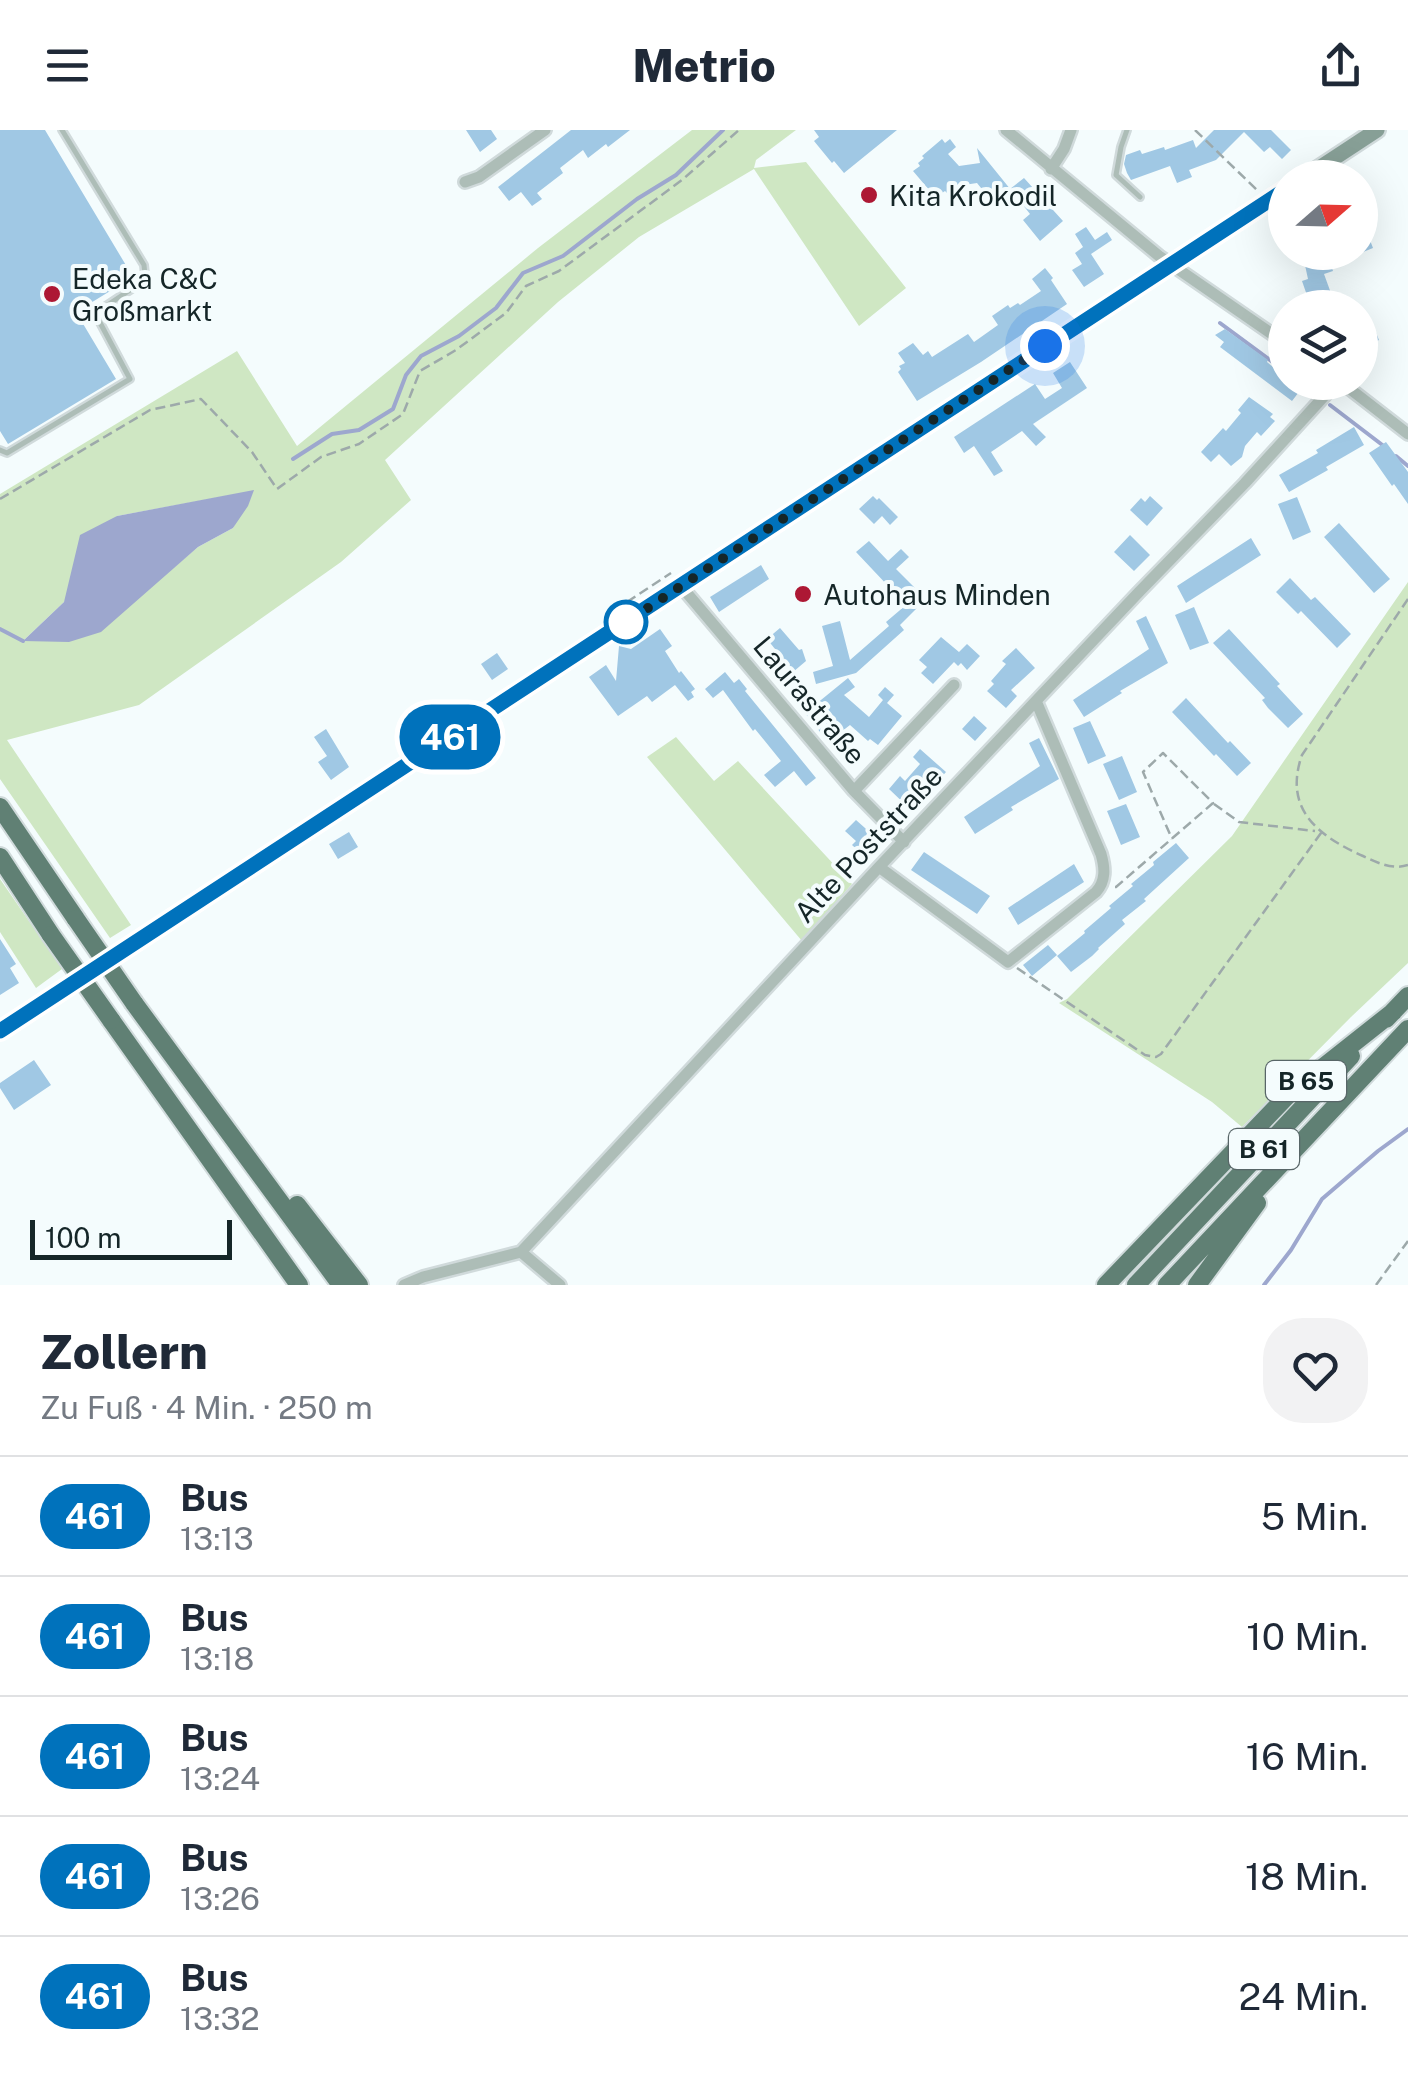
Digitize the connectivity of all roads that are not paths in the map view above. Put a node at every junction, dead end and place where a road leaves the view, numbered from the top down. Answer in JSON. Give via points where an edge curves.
{"nodes":[{"id":1,"x":62,"y":130,"type":"edge"},
{"id":2,"x":545,"y":130,"type":"edge"},
{"id":3,"x":1006,"y":130,"type":"edge"},
{"id":4,"x":1070,"y":130,"type":"edge"},
{"id":5,"x":1127,"y":130,"type":"edge"},
{"id":6,"x":1376,"y":130,"type":"edge"},
{"id":7,"x":1331,"y":160,"type":"edge"},
{"id":8,"x":1051,"y":169,"type":"junction"},
{"id":9,"x":464,"y":182,"type":"dead end"},
{"id":10,"x":1140,"y":197,"type":"dead end"},
{"id":11,"x":1268,"y":200,"type":"edge"},
{"id":12,"x":1170,"y":264,"type":"junction"},
{"id":13,"x":1268,"y":332,"type":"edge"},
{"id":14,"x":1322,"y":400,"type":"edge"},
{"id":15,"x":1363,"y":400,"type":"edge"},
{"id":16,"x":1408,"y":434,"type":"edge"},
{"id":17,"x":0,"y":450,"type":"edge"},
{"id":18,"x":681,"y":586,"type":"junction"},
{"id":19,"x":954,"y":685,"type":"dead end"},
{"id":20,"x":1036,"y":701,"type":"junction"},
{"id":21,"x":854,"y":791,"type":"junction"},
{"id":22,"x":0,"y":807,"type":"edge"},
{"id":23,"x":904,"y":842,"type":"junction"},
{"id":24,"x":0,"y":857,"type":"edge"},
{"id":25,"x":879,"y":867,"type":"junction"},
{"id":26,"x":1408,"y":996,"type":"edge"},
{"id":27,"x":1393,"y":1012,"type":"junction"},
{"id":28,"x":1408,"y":1029,"type":"edge"},
{"id":29,"x":0,"y":1031,"type":"edge"},
{"id":30,"x":220,"y":1120,"type":"junction"},
{"id":31,"x":1294,"y":1149,"type":"junction"},
{"id":32,"x":233,"y":1189,"type":"junction"},
{"id":33,"x":521,"y":1252,"type":"junction"},
{"id":34,"x":299,"y":1285,"type":"edge"},
{"id":35,"x":310,"y":1285,"type":"edge"},
{"id":36,"x":341,"y":1285,"type":"edge"},
{"id":37,"x":358,"y":1285,"type":"edge"},
{"id":38,"x":404,"y":1285,"type":"edge"},
{"id":39,"x":560,"y":1285,"type":"edge"},
{"id":40,"x":1106,"y":1285,"type":"edge"},
{"id":41,"x":1136,"y":1285,"type":"edge"},
{"id":42,"x":1166,"y":1285,"type":"edge"},
{"id":43,"x":1196,"y":1285,"type":"edge"}],
"edges":[{"from":1,"to":17,"type":"lane","via":[[144,265],[142,282],[97,317],[130,379],[7,454]]},
{"from":2,"to":9,"type":"street"},
{"from":3,"to":8,"type":"street"},
{"from":4,"to":8,"type":"street"},
{"from":5,"to":10,"type":"lane","via":[[1116,175]]},
{"from":6,"to":7,"type":"main road"},
{"from":8,"to":12,"type":"street"},
{"from":11,"to":12,"type":"main road"},
{"from":12,"to":13,"type":"street"},
{"from":12,"to":18,"type":"main road"},
{"from":14,"to":20,"type":"street","name":"Alte Poststraße"},
{"from":15,"to":16,"type":"street"},
{"from":18,"to":21,"type":"street","name":"Laurastraße"},
{"from":18,"to":29,"type":"main road"},
{"from":19,"to":21,"type":"street"},
{"from":20,"to":23,"type":"street","name":"Alte Poststraße"},
{"from":20,"to":25,"type":"street","via":[[1101,854],[1104,874],[1096,892],[1008,962]]},
{"from":21,"to":23,"type":"street","name":"Laurastraße"},
{"from":22,"to":30,"type":"highway","bridge":true},
{"from":23,"to":25,"type":"street","name":"Alte Poststraße"},
{"from":24,"to":32,"type":"highway","bridge":true},
{"from":25,"to":33,"type":"street","name":"Alte Poststraße"},
{"from":26,"to":27,"type":"highway","number":"B 61"},
{"from":27,"to":40,"type":"highway","number":"B 65","via":[[1288,1095]]},
{"from":27,"to":41,"type":"highway","number":"B 61"},
{"from":28,"to":31,"type":"highway","number":"B 61"},
{"from":30,"to":36,"type":"highway"},
{"from":30,"to":37,"type":"highway","via":[[282,1186]]},
{"from":31,"to":42,"type":"highway","number":"B 61"},
{"from":31,"to":43,"type":"highway"},
{"from":32,"to":34,"type":"highway"},
{"from":32,"to":35,"type":"highway"},
{"from":33,"to":38,"type":"street"},
{"from":33,"to":39,"type":"street"}]}
